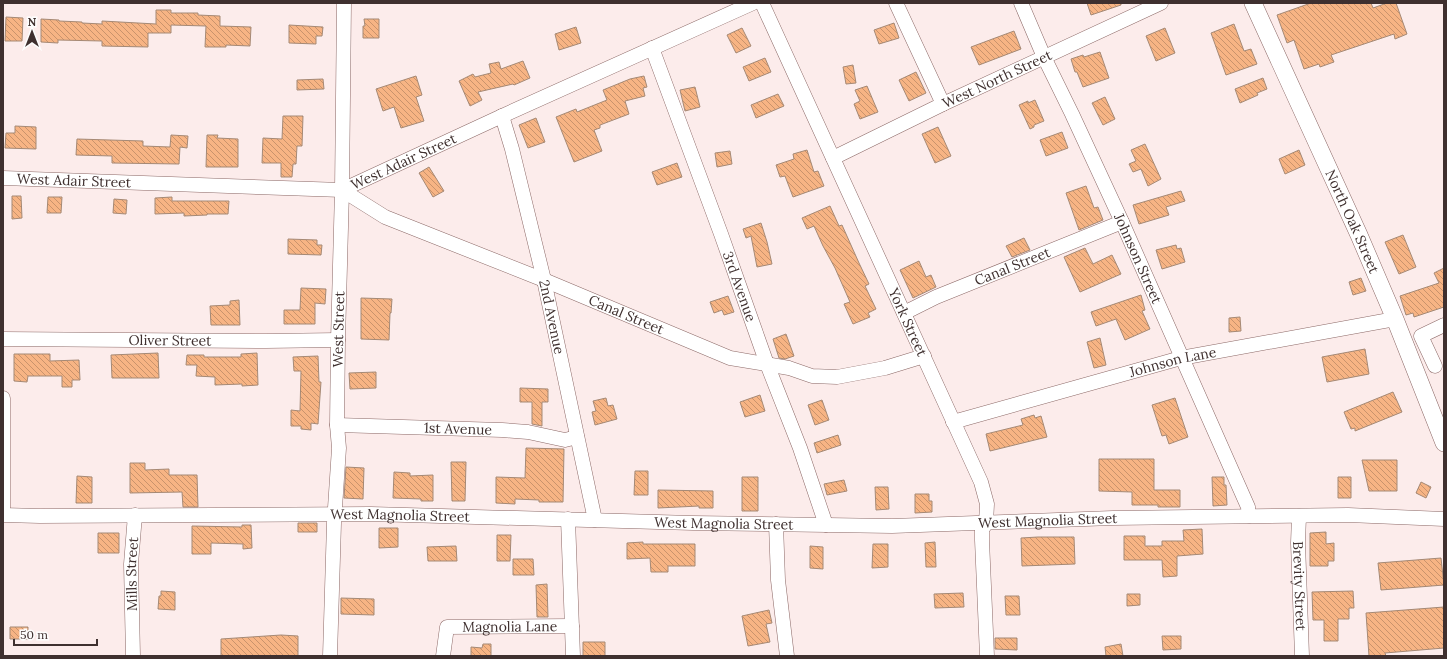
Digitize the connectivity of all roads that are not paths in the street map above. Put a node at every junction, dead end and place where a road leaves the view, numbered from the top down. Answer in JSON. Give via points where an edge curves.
{"nodes":[{"id":1,"x":344,"y":3,"type":"edge"},
{"id":2,"x":753,"y":3,"type":"edge"},
{"id":3,"x":762,"y":3,"type":"edge"},
{"id":4,"x":896,"y":3,"type":"edge"},
{"id":5,"x":1021,"y":3,"type":"edge"},
{"id":6,"x":1161,"y":3,"type":"edge"},
{"id":7,"x":1257,"y":4,"type":"edge"},
{"id":8,"x":652,"y":48,"type":"junction"},
{"id":9,"x":1044,"y":57,"type":"junction"},
{"id":10,"x":942,"y":104,"type":"junction"},
{"id":11,"x":502,"y":116,"type":"junction"},
{"id":12,"x":833,"y":158,"type":"junction"},
{"id":13,"x":3,"y":178,"type":"edge"},
{"id":14,"x":342,"y":190,"type":"junction"},
{"id":15,"x":1122,"y":222,"type":"junction"},
{"id":16,"x":544,"y":280,"type":"junction"},
{"id":17,"x":904,"y":313,"type":"junction"},
{"id":18,"x":1395,"y":319,"type":"junction"},
{"id":19,"x":1444,"y":325,"type":"edge"},
{"id":20,"x":3,"y":339,"type":"edge"},
{"id":21,"x":338,"y":340,"type":"junction"},
{"id":22,"x":924,"y":356,"type":"junction"},
{"id":23,"x":1181,"y":358,"type":"junction"},
{"id":24,"x":767,"y":364,"type":"junction"},
{"id":25,"x":1439,"y":364,"type":"edge"},
{"id":26,"x":1417,"y":375,"type":"junction"},
{"id":27,"x":3,"y":398,"type":"edge"},
{"id":28,"x":954,"y":422,"type":"junction"},
{"id":29,"x":337,"y":425,"type":"junction"},
{"id":30,"x":577,"y":437,"type":"junction"},
{"id":31,"x":1444,"y":444,"type":"edge"},
{"id":32,"x":3,"y":511,"type":"edge"},
{"id":33,"x":335,"y":514,"type":"junction"},
{"id":34,"x":3,"y":515,"type":"edge"},
{"id":35,"x":135,"y":515,"type":"junction"},
{"id":36,"x":1249,"y":516,"type":"junction"},
{"id":37,"x":1299,"y":516,"type":"junction"},
{"id":38,"x":568,"y":519,"type":"junction"},
{"id":39,"x":1444,"y":519,"type":"edge"},
{"id":40,"x":595,"y":520,"type":"junction"},
{"id":41,"x":986,"y":523,"type":"junction"},
{"id":42,"x":776,"y":524,"type":"junction"},
{"id":43,"x":826,"y":525,"type":"junction"},
{"id":44,"x":572,"y":626,"type":"junction"},
{"id":45,"x":133,"y":656,"type":"edge"},
{"id":46,"x":330,"y":656,"type":"edge"},
{"id":47,"x":443,"y":656,"type":"edge"},
{"id":48,"x":572,"y":656,"type":"edge"},
{"id":49,"x":787,"y":656,"type":"edge"},
{"id":50,"x":987,"y":656,"type":"edge"},
{"id":51,"x":1302,"y":656,"type":"edge"}],
"edges":[{"from":1,"to":14,"type":"street","name":"West Street"},
{"from":2,"to":8,"type":"street","name":"West Adair Street"},
{"from":3,"to":12,"type":"street","name":"York Street"},
{"from":4,"to":10,"type":"street"},
{"from":5,"to":9,"type":"street","name":"Johnson Street"},
{"from":6,"to":9,"type":"street","name":"West North Street"},
{"from":7,"to":18,"type":"main road","name":"North Oak Street"},
{"from":8,"to":11,"type":"street","name":"West Adair Street"},
{"from":8,"to":24,"type":"street","name":"3rd Avenue","via":[[722,234]]},
{"from":9,"to":10,"type":"street","name":"West North Street"},
{"from":9,"to":15,"type":"street","name":"Johnson Street"},
{"from":10,"to":12,"type":"street","name":"West North Street"},
{"from":11,"to":14,"type":"street","name":"West Adair Street"},
{"from":11,"to":16,"type":"street","name":"2nd Avenue"},
{"from":12,"to":17,"type":"street","name":"York Street"},
{"from":13,"to":14,"type":"street","name":"West Adair Street"},
{"from":14,"to":16,"type":"street","name":"Canal Street","via":[[385,217]]},
{"from":14,"to":21,"type":"street","name":"West Street"},
{"from":15,"to":17,"type":"street","name":"Canal Street","via":[[936,297]]},
{"from":15,"to":23,"type":"street","name":"Johnson Street"},
{"from":16,"to":24,"type":"street","name":"Canal Street","via":[[730,358]]},
{"from":16,"to":30,"type":"street","name":"2nd Avenue"},
{"from":17,"to":22,"type":"street","name":"York Street"},
{"from":18,"to":23,"type":"street","name":"Johnson Lane"},
{"from":18,"to":26,"type":"main road","name":"North Oak Street"},
{"from":19,"to":25,"type":"street","via":[[1421,336]]},
{"from":20,"to":21,"type":"street","name":"Oliver Street"},
{"from":21,"to":29,"type":"street","name":"West Street"},
{"from":22,"to":24,"type":"street","name":"Canal Street","via":[[885,368],[837,377],[812,376]]},
{"from":22,"to":28,"type":"street","name":"York Street"},
{"from":23,"to":28,"type":"street","name":"Johnson Lane"},
{"from":23,"to":36,"type":"street","name":"Johnson Street","via":[[1248,507]]},
{"from":24,"to":43,"type":"street","name":"3rd Avenue","via":[[800,448]]},
{"from":25,"to":26,"type":"street"},
{"from":26,"to":31,"type":"main road","name":"North Oak Street"},
{"from":27,"to":32,"type":"street"},
{"from":28,"to":41,"type":"street","name":"York Street","via":[[981,482],[987,504]]},
{"from":29,"to":30,"type":"street","name":"1st Avenue","via":[[502,430],[528,432],[565,440]]},
{"from":29,"to":33,"type":"street","name":"West Street","via":[[339,448]]},
{"from":30,"to":40,"type":"street","name":"2nd Avenue"},
{"from":33,"to":35,"type":"street","name":"West Magnolia Street"},
{"from":33,"to":38,"type":"street","name":"West Magnolia Street"},
{"from":33,"to":46,"type":"street","name":"West Street"},
{"from":34,"to":35,"type":"street","name":"West Magnolia Street"},
{"from":35,"to":45,"type":"street","name":"Mills Street","via":[[131,564]]},
{"from":36,"to":37,"type":"street","name":"West Magnolia Street"},
{"from":36,"to":41,"type":"street","name":"West Magnolia Street"},
{"from":37,"to":39,"type":"street","name":"West Magnolia Street","via":[[1348,515]]},
{"from":37,"to":51,"type":"street","name":"Brevity Street"},
{"from":38,"to":40,"type":"street","name":"West Magnolia Street"},
{"from":38,"to":44,"type":"street"},
{"from":40,"to":42,"type":"street","name":"West Magnolia Street"},
{"from":41,"to":43,"type":"street","name":"West Magnolia Street"},
{"from":41,"to":50,"type":"street","name":"York Street","via":[[982,530],[982,540]]},
{"from":42,"to":43,"type":"street","name":"West Magnolia Street"},
{"from":42,"to":49,"type":"street","via":[[778,580]]},
{"from":44,"to":47,"type":"street","name":"Magnolia Lane","via":[[447,627]]},
{"from":44,"to":48,"type":"street"}]}
